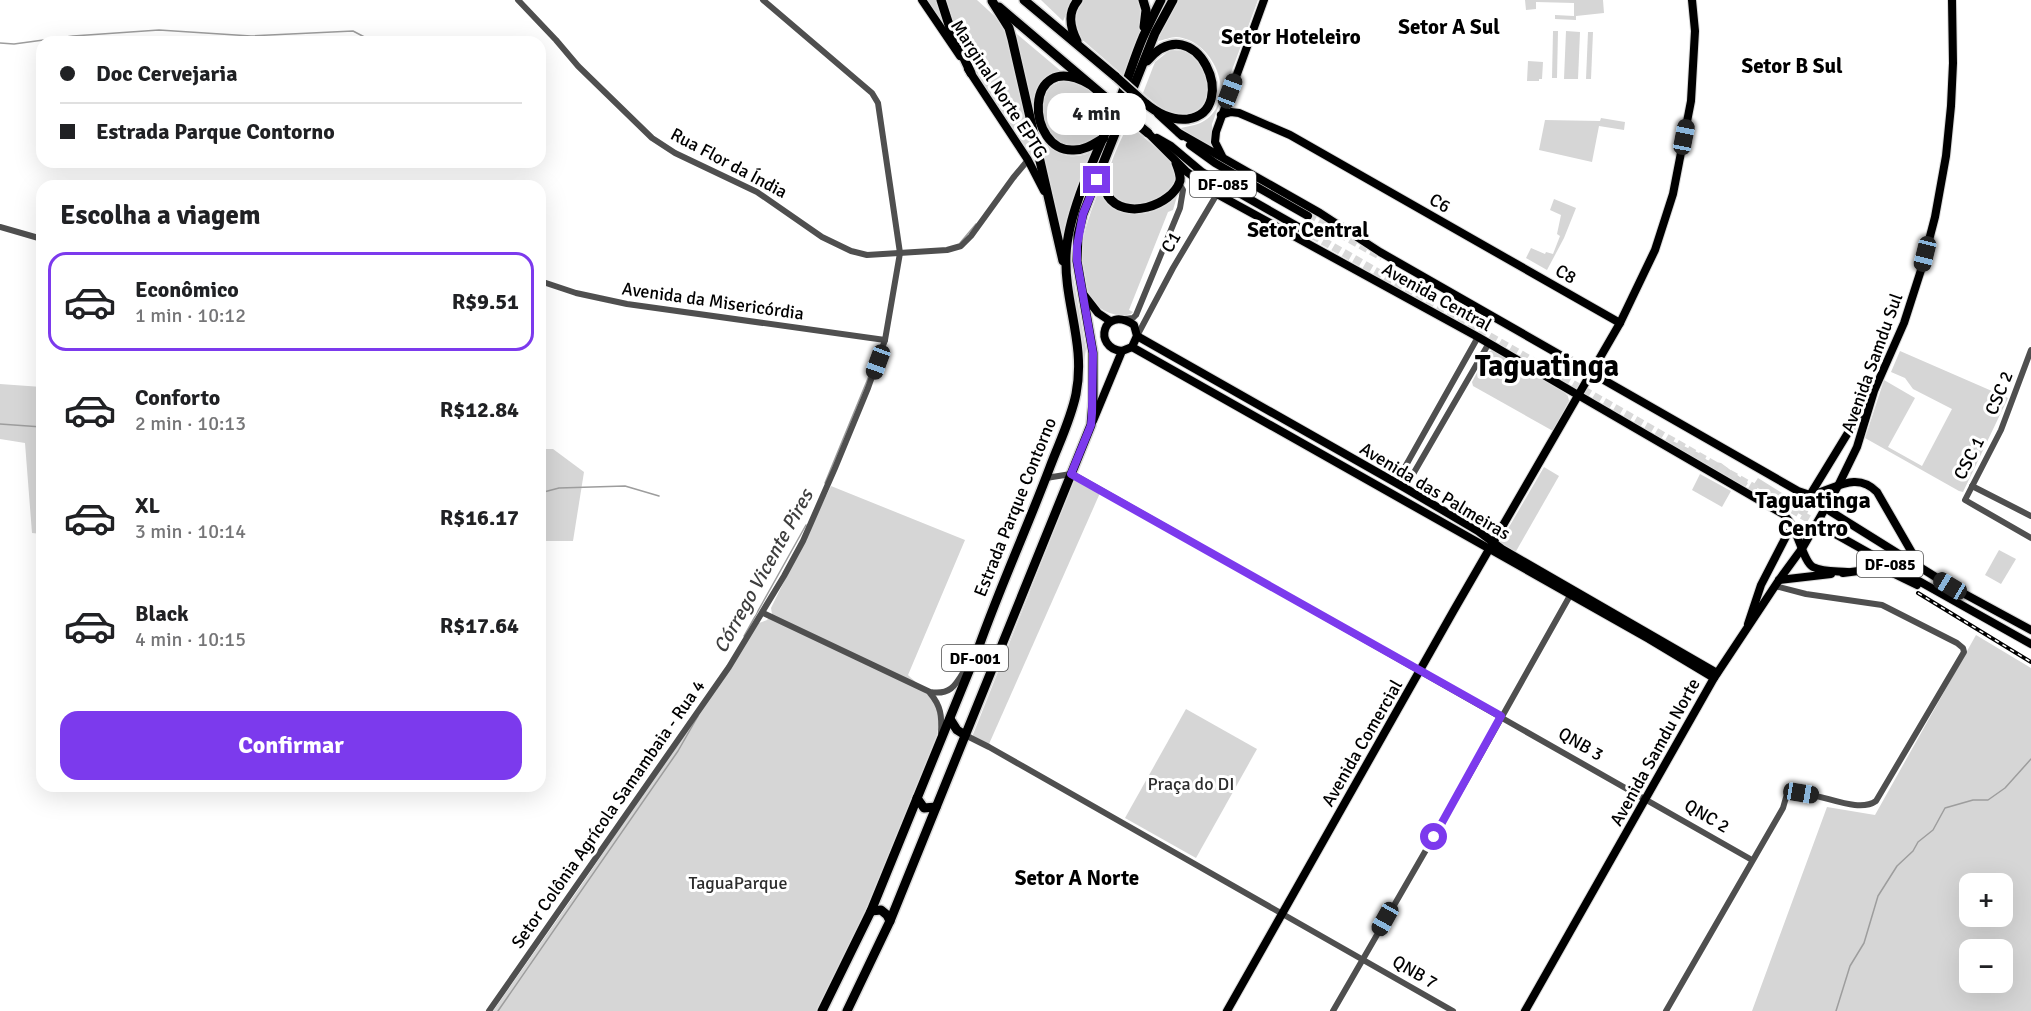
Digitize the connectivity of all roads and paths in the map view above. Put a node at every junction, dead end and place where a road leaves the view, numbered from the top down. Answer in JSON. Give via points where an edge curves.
{"nodes":[{"id":1,"x":518,"y":0,"type":"edge"},
{"id":2,"x":763,"y":0,"type":"edge"},
{"id":3,"x":922,"y":0,"type":"edge"},
{"id":4,"x":941,"y":0,"type":"edge"},
{"id":5,"x":1024,"y":0,"type":"edge"},
{"id":6,"x":1078,"y":0,"type":"edge"},
{"id":7,"x":1143,"y":0,"type":"edge"},
{"id":8,"x":1161,"y":0,"type":"edge"},
{"id":9,"x":1173,"y":0,"type":"edge"},
{"id":10,"x":1264,"y":0,"type":"edge"},
{"id":11,"x":1692,"y":0,"type":"edge"},
{"id":12,"x":1952,"y":0,"type":"edge"},
{"id":13,"x":991,"y":1,"type":"edge"},
{"id":14,"x":1143,"y":38,"type":"junction"},
{"id":15,"x":1079,"y":46,"type":"junction"},
{"id":16,"x":1143,"y":65,"type":"junction"},
{"id":17,"x":971,"y":73,"type":"junction"},
{"id":18,"x":1089,"y":84,"type":"junction"},
{"id":19,"x":1230,"y":91,"type":"junction"},
{"id":20,"x":1156,"y":113,"type":"junction"},
{"id":21,"x":1239,"y":113,"type":"junction"},
{"id":22,"x":1221,"y":115,"type":"junction"},
{"id":23,"x":1148,"y":133,"type":"junction"},
{"id":24,"x":1179,"y":133,"type":"junction"},
{"id":25,"x":1104,"y":138,"type":"junction"},
{"id":26,"x":1028,"y":160,"type":"junction"},
{"id":27,"x":1225,"y":160,"type":"junction"},
{"id":28,"x":1104,"y":163,"type":"junction"},
{"id":29,"x":1176,"y":163,"type":"junction"},
{"id":30,"x":1179,"y":183,"type":"junction"},
{"id":31,"x":1217,"y":194,"type":"junction"},
{"id":32,"x":1047,"y":196,"type":"junction"},
{"id":33,"x":1308,"y":216,"type":"tunnel mouth"},
{"id":34,"x":0,"y":227,"type":"edge"},
{"id":35,"x":1302,"y":229,"type":"tunnel mouth"},
{"id":36,"x":36,"y":237,"type":"edge"},
{"id":37,"x":1496,"y":252,"type":"joint"},
{"id":38,"x":900,"y":253,"type":"junction"},
{"id":39,"x":546,"y":283,"type":"edge"},
{"id":40,"x":1069,"y":292,"type":"junction"},
{"id":41,"x":1084,"y":296,"type":"junction"},
{"id":42,"x":1142,"y":301,"type":"junction"},
{"id":43,"x":1152,"y":306,"type":"junction"},
{"id":44,"x":1125,"y":319,"type":"junction"},
{"id":45,"x":1110,"y":321,"type":"junction"},
{"id":46,"x":1620,"y":323,"type":"junction"},
{"id":47,"x":1137,"y":336,"type":"junction"},
{"id":48,"x":1478,"y":337,"type":"junction"},
{"id":49,"x":881,"y":340,"type":"junction"},
{"id":50,"x":1489,"y":343,"type":"junction"},
{"id":51,"x":1132,"y":347,"type":"junction"},
{"id":52,"x":2031,"y":350,"type":"edge"},
{"id":53,"x":1122,"y":351,"type":"junction"},
{"id":54,"x":1165,"y":352,"type":"junction"},
{"id":55,"x":1158,"y":361,"type":"junction"},
{"id":56,"x":1591,"y":374,"type":"junction"},
{"id":57,"x":1455,"y":378,"type":"junction"},
{"id":58,"x":1465,"y":384,"type":"junction"},
{"id":59,"x":1874,"y":391,"type":"junction"},
{"id":60,"x":1234,"y":392,"type":"junction"},
{"id":61,"x":1217,"y":395,"type":"junction"},
{"id":62,"x":1580,"y":395,"type":"junction"},
{"id":63,"x":1277,"y":416,"type":"junction"},
{"id":64,"x":1430,"y":422,"type":"junction"},
{"id":65,"x":1091,"y":425,"type":"junction"},
{"id":66,"x":1271,"y":425,"type":"junction"},
{"id":67,"x":1440,"y":428,"type":"junction"},
{"id":68,"x":2001,"y":429,"type":"joint"},
{"id":69,"x":1424,"y":432,"type":"junction"},
{"id":70,"x":1847,"y":433,"type":"junction"},
{"id":71,"x":1314,"y":438,"type":"junction"},
{"id":72,"x":1434,"y":439,"type":"junction"},
{"id":73,"x":1308,"y":447,"type":"junction"},
{"id":74,"x":1857,"y":447,"type":"junction"},
{"id":75,"x":1360,"y":463,"type":"junction"},
{"id":76,"x":1071,"y":474,"type":"junction"},
{"id":77,"x":1356,"y":474,"type":"junction"},
{"id":78,"x":1046,"y":478,"type":"junction"},
{"id":79,"x":1396,"y":483,"type":"junction"},
{"id":80,"x":1838,"y":486,"type":"junction"},
{"id":81,"x":1972,"y":486,"type":"junction"},
{"id":82,"x":1405,"y":489,"type":"junction"},
{"id":83,"x":1810,"y":495,"type":"junction"},
{"id":84,"x":1826,"y":513,"type":"junction"},
{"id":85,"x":2031,"y":516,"type":"edge"},
{"id":86,"x":1454,"y":517,"type":"junction"},
{"id":87,"x":1792,"y":525,"type":"junction"},
{"id":88,"x":1821,"y":526,"type":"tunnel mouth"},
{"id":89,"x":1449,"y":527,"type":"junction"},
{"id":90,"x":2031,"y":538,"type":"edge"},
{"id":91,"x":1492,"y":546,"type":"junction"},
{"id":92,"x":1803,"y":548,"type":"junction"},
{"id":93,"x":1029,"y":550,"type":"junction"},
{"id":94,"x":1926,"y":571,"type":"junction"},
{"id":95,"x":1846,"y":572,"type":"junction"},
{"id":96,"x":1777,"y":583,"type":"junction"},
{"id":97,"x":1571,"y":592,"type":"junction"},
{"id":98,"x":1959,"y":604,"type":"junction"},
{"id":99,"x":763,"y":613,"type":"junction"},
{"id":100,"x":2031,"y":630,"type":"edge"},
{"id":101,"x":1746,"y":631,"type":"junction"},
{"id":102,"x":2031,"y":644,"type":"edge"},
{"id":103,"x":978,"y":650,"type":"junction"},
{"id":104,"x":1421,"y":671,"type":"junction"},
{"id":105,"x":1716,"y":676,"type":"junction"},
{"id":106,"x":930,"y":692,"type":"junction"},
{"id":107,"x":1501,"y":716,"type":"junction"},
{"id":108,"x":950,"y":719,"type":"junction"},
{"id":109,"x":965,"y":735,"type":"junction"},
{"id":110,"x":941,"y":739,"type":"junction"},
{"id":111,"x":917,"y":798,"type":"junction"},
{"id":112,"x":1646,"y":799,"type":"junction"},
{"id":113,"x":936,"y":807,"type":"junction"},
{"id":114,"x":1752,"y":860,"type":"junction"},
{"id":115,"x":871,"y":911,"type":"junction"},
{"id":116,"x":1283,"y":913,"type":"junction"},
{"id":117,"x":890,"y":921,"type":"junction"},
{"id":118,"x":1362,"y":959,"type":"junction"},
{"id":119,"x":489,"y":1011,"type":"edge"},
{"id":120,"x":822,"y":1011,"type":"edge"},
{"id":121,"x":847,"y":1011,"type":"edge"},
{"id":122,"x":1227,"y":1011,"type":"edge"},
{"id":123,"x":1333,"y":1011,"type":"edge"},
{"id":124,"x":1453,"y":1011,"type":"edge"},
{"id":125,"x":1525,"y":1011,"type":"edge"},
{"id":126,"x":1666,"y":1011,"type":"edge"}],
"edges":[{"from":1,"to":38,"type":"street","name":"Rua Flor da Índia","via":[[652,138],[758,192],[835,244],[867,255]]},
{"from":2,"to":38,"type":"street","name":"Setor Colônia Agrícola Samambaia - Rua 4","via":[[876,98]]},
{"from":3,"to":17,"type":"main road","name":"Marginal Norte EPTG"},
{"from":4,"to":17,"type":"highway"},
{"from":5,"to":15,"type":"highway","number":"DF-085"},
{"from":6,"to":15,"type":"highway","via":[[1072,8],[1070,26]]},
{"from":7,"to":14,"type":"highway"},
{"from":8,"to":14,"type":"highway","name":"Estrada Parque Contorno","number":"DF-001"},
{"from":9,"to":16,"type":"highway","name":"Estrada Parque Contorno","number":"DF-001"},
{"from":10,"to":19,"type":"main road"},
{"from":11,"to":46,"type":"main road","via":[[1695,31],[1691,101],[1673,194],[1658,242]]},
{"from":12,"to":59,"type":"main road","name":"Avenida Samdu Sul","via":[[1951,106],[1935,217],[1904,323]]},
{"from":13,"to":18,"type":"highway","number":"DF-085"},
{"from":13,"to":32,"type":"highway","via":[[1009,28]]},
{"from":14,"to":25,"type":"highway","name":"Estrada Parque Contorno","number":"DF-001"},
{"from":15,"to":20,"type":"highway","number":"DF-085","bridge":true},
{"from":16,"to":20,"type":"highway","via":[[1157,50],[1177,44],[1204,60],[1212,80],[1211,100],[1200,114],[1185,120]]},
{"from":16,"to":28,"type":"highway","name":"Estrada Parque Contorno","number":"DF-001"},
{"from":17,"to":26,"type":"main road","name":"Marginal Norte EPTG"},
{"from":18,"to":23,"type":"highway","number":"DF-085","bridge":true},
{"from":18,"to":25,"type":"highway","via":[[1070,76],[1054,79],[1041,91],[1038,111],[1044,130],[1062,148],[1084,149]]},
{"from":19,"to":21,"type":"main road"},
{"from":19,"to":22,"type":"main road"},
{"from":20,"to":24,"type":"main road","number":"DF-085"},
{"from":21,"to":22,"type":"main road"},
{"from":21,"to":37,"type":"main road","name":"C6","via":[[1298,140]]},
{"from":22,"to":27,"type":"main road","via":[[1215,142]]},
{"from":23,"to":29,"type":"main road","name":"Avenida Central","number":"DF-085"},
{"from":23,"to":35,"type":"main road","number":"DF-085","via":[[1202,172]]},
{"from":24,"to":27,"type":"main road","name":"Avenida Central"},
{"from":24,"to":33,"type":"main road","number":"DF-085","via":[[1215,163]]},
{"from":25,"to":40,"type":"highway","name":"Estrada Parque Contorno","number":"DF-001","via":[[1070,228],[1066,257]]},
{"from":26,"to":32,"type":"main road","name":"Marginal Norte EPTG"},
{"from":26,"to":38,"type":"street","name":"Rua Flor da Índia","via":[[961,246]]},
{"from":27,"to":56,"type":"main road","name":"Avenida Central"},
{"from":28,"to":30,"type":"highway","via":[[1108,196],[1128,208],[1158,203]]},
{"from":28,"to":41,"type":"highway","name":"Estrada Parque Contorno","number":"DF-001","via":[[1078,235],[1077,261]]},
{"from":29,"to":30,"type":"highway"},
{"from":29,"to":31,"type":"main road","name":"Avenida Central","number":"DF-085"},
{"from":30,"to":42,"type":"street","via":[[1183,190],[1180,208]]},
{"from":31,"to":43,"type":"street","name":"C1"},
{"from":31,"to":48,"type":"main road","name":"Avenida Central","number":"DF-085"},
{"from":32,"to":40,"type":"highway"},
{"from":34,"to":36,"type":"street"},
{"from":37,"to":46,"type":"main road","name":"C8"},
{"from":38,"to":49,"type":"street","name":"Setor Colônia Agrícola Samambaia - Rua 4"},
{"from":39,"to":49,"type":"street","name":"Avenida da Misericórdia","via":[[627,304]]},
{"from":40,"to":78,"type":"highway","name":"Estrada Parque Contorno","number":"DF-001","via":[[1079,348],[1079,376],[1071,413]]},
{"from":41,"to":45,"type":"main road"},
{"from":41,"to":65,"type":"highway","name":"Estrada Parque Contorno","number":"DF-001","via":[[1093,353]]},
{"from":42,"to":43,"type":"street"},
{"from":42,"to":44,"type":"street","via":[[1136,315]]},
{"from":43,"to":47,"type":"street","name":"C1"},
{"from":44,"to":45,"type":"main road"},
{"from":44,"to":47,"type":"main road","via":[[1134,325]]},
{"from":45,"to":53,"type":"main road","via":[[1105,341],[1109,347]]},
{"from":46,"to":56,"type":"main road"},
{"from":47,"to":51,"type":"main road"},
{"from":47,"to":54,"type":"main road","name":"Avenida das Palmeiras"},
{"from":48,"to":50,"type":"main road","name":"Avenida Central","number":"DF-085"},
{"from":48,"to":57,"type":"street"},
{"from":49,"to":99,"type":"street","name":"Setor Colônia Agrícola Samambaia - Rua 4","via":[[868,388],[814,516]]},
{"from":50,"to":58,"type":"street"},
{"from":50,"to":62,"type":"main road","name":"Avenida Central","number":"DF-085"},
{"from":51,"to":53,"type":"main road"},
{"from":51,"to":55,"type":"main road","name":"Avenida das Palmeiras"},
{"from":52,"to":68,"type":"street","name":"CSC 2"},
{"from":53,"to":65,"type":"main road"},
{"from":54,"to":55,"type":"main road","via":[[1158,353]]},
{"from":54,"to":60,"type":"main road","name":"Avenida das Palmeiras"},
{"from":55,"to":61,"type":"main road","name":"Avenida das Palmeiras"},
{"from":56,"to":62,"type":"main road"},
{"from":56,"to":83,"type":"main road","name":"Avenida Central","via":[[1798,492]]},
{"from":57,"to":58,"type":"street"},
{"from":57,"to":64,"type":"street"},
{"from":58,"to":67,"type":"street"},
{"from":59,"to":70,"type":"main road"},
{"from":59,"to":74,"type":"main road","name":"Avenida Samdu Sul"},
{"from":60,"to":61,"type":"main road","via":[[1234,397]]},
{"from":60,"to":63,"type":"main road","name":"Avenida das Palmeiras"},
{"from":61,"to":66,"type":"main road","name":"Avenida das Palmeiras"},
{"from":62,"to":87,"type":"main road","name":"Avenida Central","number":"DF-085","via":[[1783,514]]},
{"from":62,"to":91,"type":"main road","name":"Avenida Comercial"},
{"from":63,"to":66,"type":"main road","via":[[1270,418]]},
{"from":63,"to":71,"type":"main road","name":"Avenida das Palmeiras"},
{"from":64,"to":67,"type":"street"},
{"from":64,"to":69,"type":"street"},
{"from":65,"to":76,"type":"highway","name":"Estrada Parque Contorno","number":"DF-001"},
{"from":66,"to":73,"type":"main road","name":"Avenida das Palmeiras"},
{"from":67,"to":72,"type":"street"},
{"from":68,"to":81,"type":"street","name":"CSC 1"},
{"from":69,"to":72,"type":"street"},
{"from":69,"to":79,"type":"street"},
{"from":70,"to":74,"type":"main road"},
{"from":70,"to":83,"type":"main road"},
{"from":71,"to":73,"type":"main road","via":[[1314,445]]},
{"from":71,"to":75,"type":"main road","name":"Avenida das Palmeiras"},
{"from":72,"to":82,"type":"street"},
{"from":73,"to":77,"type":"main road","name":"Avenida das Palmeiras"},
{"from":74,"to":80,"type":"main road","name":"Avenida Samdu Sul"},
{"from":75,"to":77,"type":"main road","via":[[1355,465]]},
{"from":75,"to":79,"type":"main road","name":"Avenida das Palmeiras"},
{"from":76,"to":78,"type":"street"},
{"from":76,"to":93,"type":"highway","name":"Estrada Parque Contorno","number":"DF-001"},
{"from":76,"to":104,"type":"street","name":"QNB 3"},
{"from":77,"to":89,"type":"main road","name":"Avenida das Palmeiras"},
{"from":78,"to":93,"type":"highway","name":"Estrada Parque Contorno","number":"DF-001"},
{"from":79,"to":82,"type":"main road","name":"Avenida das Palmeiras"},
{"from":80,"to":83,"type":"main road"},
{"from":80,"to":84,"type":"main road","name":"Avenida Samdu Sul"},
{"from":80,"to":94,"type":"main road","via":[[1849,482],[1870,485],[1913,557]]},
{"from":81,"to":85,"type":"street"},
{"from":81,"to":90,"type":"street","name":"CSC 1","via":[[1965,500]]},
{"from":82,"to":86,"type":"main road","name":"Avenida das Palmeiras"},
{"from":84,"to":92,"type":"main road","name":"Avenida Samdu Norte"},
{"from":84,"to":94,"type":"main road","number":"DF-085"},
{"from":86,"to":89,"type":"main road"},
{"from":86,"to":91,"type":"main road","name":"Avenida das Palmeiras"},
{"from":87,"to":92,"type":"main road"},
{"from":87,"to":101,"type":"main road","via":[[1761,585]]},
{"from":88,"to":98,"type":"main road","number":"DF-085"},
{"from":89,"to":91,"type":"main road","name":"Avenida das Palmeiras"},
{"from":91,"to":97,"type":"main road","name":"Avenida das Palmeiras"},
{"from":91,"to":104,"type":"main road","name":"Avenida Comercial"},
{"from":92,"to":95,"type":"main road","via":[[1805,558],[1815,568]]},
{"from":92,"to":96,"type":"main road","name":"Avenida Samdu Norte"},
{"from":93,"to":103,"type":"highway","name":"Estrada Parque Contorno","number":"DF-001","via":[[992,609]]},
{"from":93,"to":109,"type":"highway","name":"Estrada Parque Contorno","number":"DF-001"},
{"from":94,"to":100,"type":"main road","number":"DF-085"},
{"from":95,"to":96,"type":"main road"},
{"from":95,"to":98,"type":"main road","via":[[1888,570],[1947,602]]},
{"from":96,"to":101,"type":"main road","name":"Avenida Samdu Norte"},
{"from":96,"to":114,"type":"street","via":[[1782,590],[1882,605],[1957,643],[1964,652],[1876,801],[1864,806],[1801,793],[1787,794]]},
{"from":97,"to":105,"type":"main road","name":"Avenida das Palmeiras"},
{"from":97,"to":107,"type":"street"},
{"from":98,"to":102,"type":"main road","number":"DF-085"},
{"from":99,"to":106,"type":"street"},
{"from":99,"to":119,"type":"street","name":"Setor Colônia Agrícola Samambaia - Rua 4","via":[[659,770]]},
{"from":101,"to":105,"type":"main road","name":"Avenida Samdu Norte"},
{"from":103,"to":106,"type":"street","via":[[951,691]]},
{"from":103,"to":108,"type":"highway","name":"Estrada Parque Contorno","number":"DF-001"},
{"from":104,"to":107,"type":"street","name":"QNB 3"},
{"from":104,"to":116,"type":"main road","name":"Avenida Comercial"},
{"from":105,"to":112,"type":"main road","name":"Avenida Samdu Norte"},
{"from":106,"to":110,"type":"street","via":[[942,714]]},
{"from":107,"to":112,"type":"street","name":"QNB 3"},
{"from":107,"to":118,"type":"street"},
{"from":108,"to":109,"type":"highway"},
{"from":108,"to":110,"type":"highway","name":"Estrada Parque Contorno","number":"DF-001"},
{"from":109,"to":113,"type":"highway","name":"Estrada Parque Contorno","number":"DF-001"},
{"from":109,"to":116,"type":"street","name":"QNB 7"},
{"from":110,"to":111,"type":"highway","name":"Estrada Parque Contorno","number":"DF-001"},
{"from":111,"to":113,"type":"highway","via":[[924,808]]},
{"from":111,"to":115,"type":"highway","name":"Estrada Parque Contorno","number":"DF-001"},
{"from":112,"to":114,"type":"street","name":"QNC 2"},
{"from":112,"to":125,"type":"main road","name":"Avenida Samdu Norte"},
{"from":113,"to":117,"type":"highway","name":"Estrada Parque Contorno","number":"DF-001"},
{"from":114,"to":126,"type":"street"},
{"from":115,"to":117,"type":"highway","via":[[881,910]]},
{"from":115,"to":120,"type":"highway","name":"Estrada Parque Contorno","number":"DF-001"},
{"from":116,"to":118,"type":"street","name":"QNB 7"},
{"from":116,"to":122,"type":"main road","name":"Avenida Comercial"},
{"from":117,"to":121,"type":"highway","name":"Estrada Parque Contorno","number":"DF-001"},
{"from":118,"to":123,"type":"street"},
{"from":118,"to":124,"type":"street","name":"QNB 7"}]}
